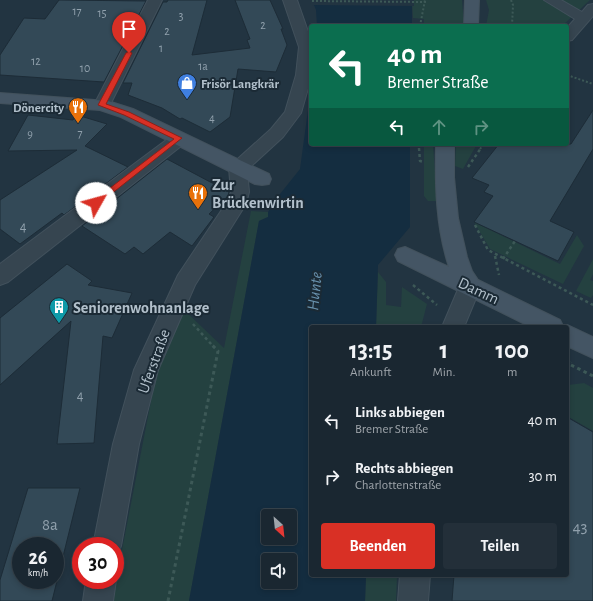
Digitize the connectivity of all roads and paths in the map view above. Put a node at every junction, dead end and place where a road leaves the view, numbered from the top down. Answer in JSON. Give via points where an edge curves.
{"nodes":[{"id":1,"x":155,"y":0,"type":"edge"},
{"id":2,"x":290,"y":0,"type":"edge"},
{"id":3,"x":472,"y":0,"type":"edge"},
{"id":4,"x":511,"y":0,"type":"edge"},
{"id":5,"x":551,"y":0,"type":"edge"},
{"id":6,"x":309,"y":1,"type":"edge"},
{"id":7,"x":425,"y":1,"type":"edge"},
{"id":8,"x":588,"y":13,"type":"edge"},
{"id":9,"x":420,"y":24,"type":"edge"},
{"id":10,"x":471,"y":24,"type":"edge"},
{"id":11,"x":512,"y":24,"type":"edge"},
{"id":12,"x":569,"y":35,"type":"edge"},
{"id":13,"x":569,"y":77,"type":"edge"},
{"id":14,"x":593,"y":84,"type":"edge"},
{"id":15,"x":0,"y":98,"type":"edge"},
{"id":16,"x":102,"y":105,"type":"junction"},
{"id":17,"x":179,"y":138,"type":"junction"},
{"id":18,"x":419,"y":146,"type":"edge"},
{"id":19,"x":445,"y":146,"type":"edge"},
{"id":20,"x":483,"y":146,"type":"edge"},
{"id":21,"x":420,"y":161,"type":"dead end"},
{"id":22,"x":238,"y":168,"type":"junction"},
{"id":23,"x":464,"y":171,"type":"dead end"},
{"id":24,"x":262,"y":179,"type":"dead end"},
{"id":25,"x":472,"y":219,"type":"dead end"},
{"id":26,"x":515,"y":241,"type":"dead end"},
{"id":27,"x":405,"y":255,"type":"dead end"},
{"id":28,"x":503,"y":259,"type":"junction"},
{"id":29,"x":0,"y":276,"type":"edge"},
{"id":30,"x":470,"y":286,"type":"junction"},
{"id":31,"x":174,"y":305,"type":"junction"},
{"id":32,"x":593,"y":305,"type":"edge"},
{"id":33,"x":454,"y":325,"type":"edge"},
{"id":34,"x":548,"y":325,"type":"edge"},
{"id":35,"x":569,"y":336,"type":"edge"},
{"id":36,"x":593,"y":348,"type":"edge"},
{"id":37,"x":569,"y":363,"type":"edge"},
{"id":38,"x":593,"y":376,"type":"edge"},
{"id":39,"x":109,"y":537,"type":"edge"},
{"id":40,"x":415,"y":577,"type":"edge"},
{"id":41,"x":100,"y":589,"type":"edge"},
{"id":42,"x":98,"y":601,"type":"edge"},
{"id":43,"x":168,"y":601,"type":"edge"},
{"id":44,"x":413,"y":601,"type":"edge"}],
"edges":[{"from":1,"to":16,"type":"street"},
{"from":2,"to":22,"type":"street","via":[[306,48],[304,75],[293,113],[277,133]]},
{"from":3,"to":10,"type":"street"},
{"from":4,"to":11,"type":"path"},
{"from":5,"to":8,"type":"street","via":[[574,14]]},
{"from":6,"to":7,"type":"path"},
{"from":7,"to":9,"type":"path"},
{"from":8,"to":12,"type":"street"},
{"from":13,"to":14,"type":"path"},
{"from":15,"to":16,"type":"street"},
{"from":16,"to":17,"type":"street","via":[[127,113]]},
{"from":17,"to":22,"type":"street"},
{"from":17,"to":29,"type":"street"},
{"from":18,"to":21,"type":"path"},
{"from":19,"to":30,"type":"street","via":[[446,200],[450,227],[460,270]]},
{"from":20,"to":23,"type":"path"},
{"from":22,"to":24,"type":"street"},
{"from":22,"to":31,"type":"street","name":"Uferstraße","via":[[240,192],[236,204],[186,281]]},
{"from":25,"to":28,"type":"path","via":[[488,250]]},
{"from":26,"to":28,"type":"path"},
{"from":27,"to":30,"type":"street","name":"Damm"},
{"from":28,"to":32,"type":"path"},
{"from":30,"to":33,"type":"street"},
{"from":30,"to":34,"type":"street","name":"Damm"},
{"from":31,"to":39,"type":"street","name":"Uferstraße","via":[[146,370],[126,444]]},
{"from":31,"to":43,"type":"path","via":[[218,351]]},
{"from":35,"to":36,"type":"street"},
{"from":37,"to":38,"type":"path"},
{"from":40,"to":44,"type":"street"},
{"from":41,"to":42,"type":"street"}]}
